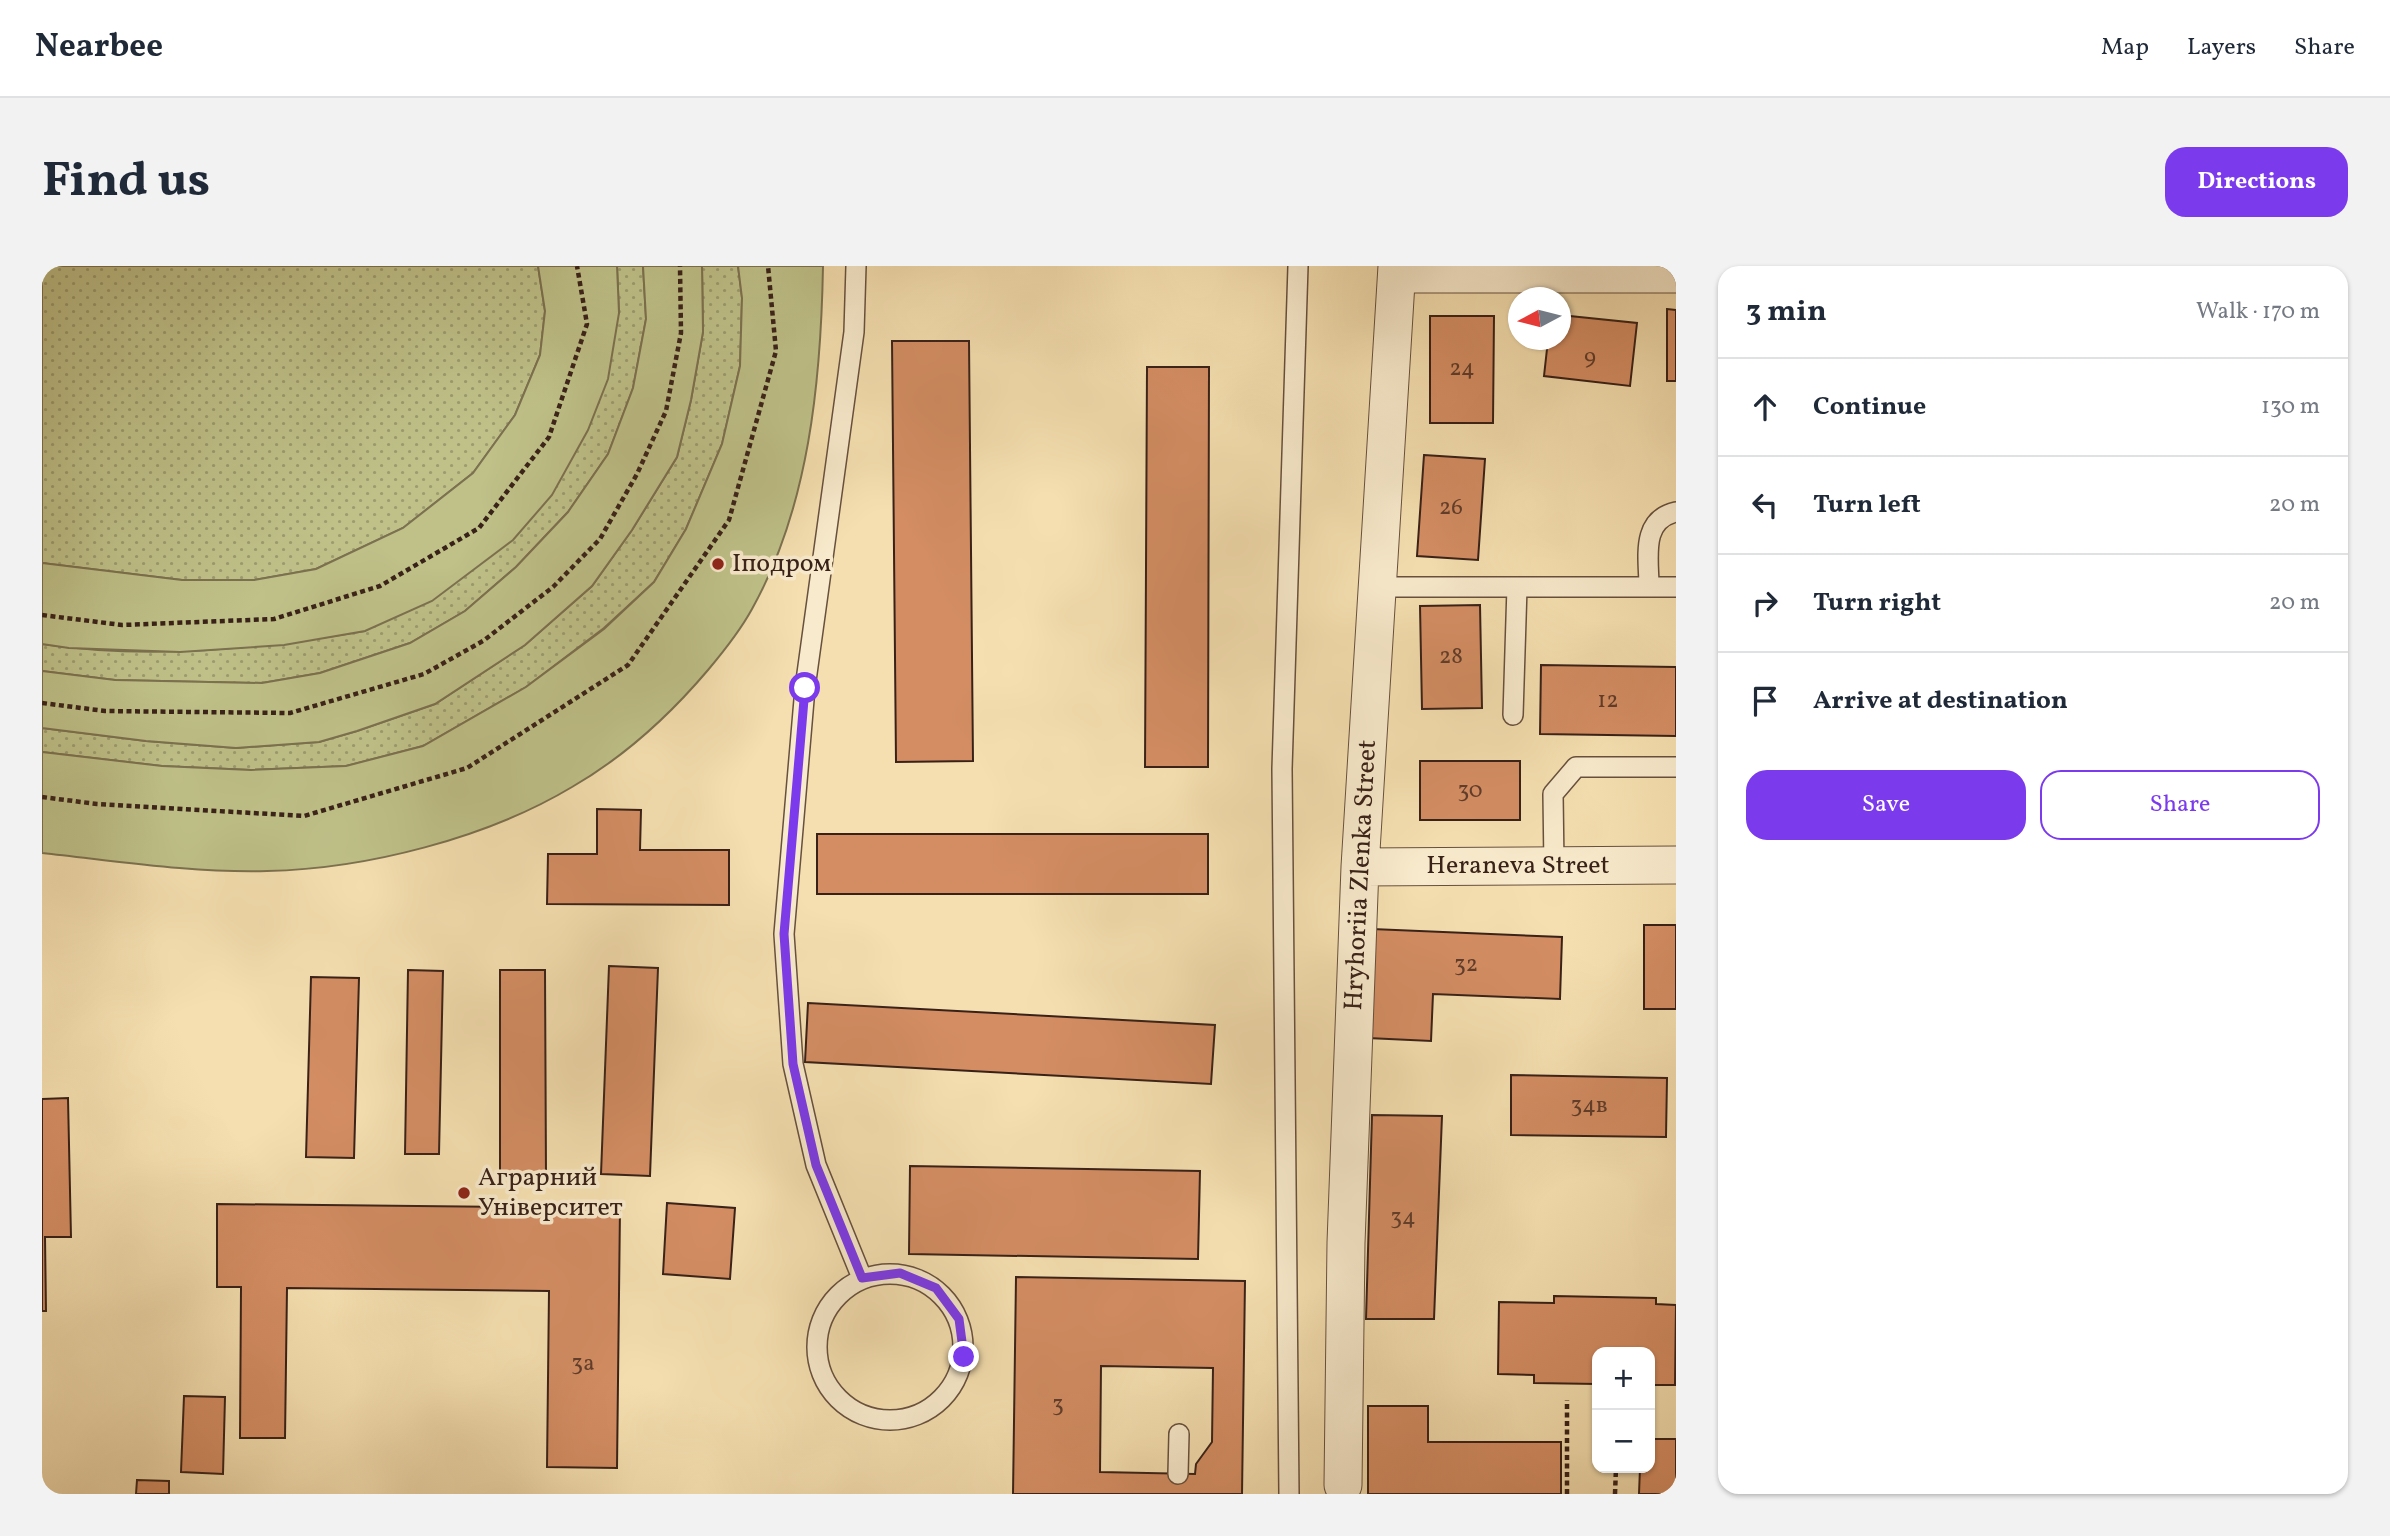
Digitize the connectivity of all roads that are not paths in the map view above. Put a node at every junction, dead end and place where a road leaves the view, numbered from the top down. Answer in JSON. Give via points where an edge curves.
{"nodes":[{"id":1,"x":856,"y":266,"type":"edge"},
{"id":2,"x":1298,"y":266,"type":"edge"},
{"id":3,"x":1397,"y":270,"type":"edge"},
{"id":4,"x":1676,"y":274,"type":"edge"},
{"id":5,"x":1676,"y":512,"type":"edge"},
{"id":6,"x":1378,"y":587,"type":"junction"},
{"id":7,"x":1517,"y":587,"type":"junction"},
{"id":8,"x":1649,"y":587,"type":"junction"},
{"id":9,"x":1676,"y":587,"type":"edge"},
{"id":10,"x":1513,"y":715,"type":"dead end"},
{"id":11,"x":1676,"y":767,"type":"edge"},
{"id":12,"x":1676,"y":865,"type":"edge"},
{"id":13,"x":1554,"y":866,"type":"junction"},
{"id":14,"x":1360,"y":867,"type":"junction"},
{"id":15,"x":862,"y":1278,"type":"junction"},
{"id":16,"x":1179,"y":1434,"type":"dead end"},
{"id":17,"x":1178,"y":1474,"type":"dead end"},
{"id":18,"x":1343,"y":1485,"type":"dead end"},
{"id":19,"x":1289,"y":1494,"type":"edge"}],
"edges":[{"from":1,"to":15,"type":"lane","via":[[854,332],[805,688],[784,934],[793,1064],[816,1165]]},
{"from":2,"to":19,"type":"lane","via":[[1282,769]]},
{"from":3,"to":4,"type":"street"},
{"from":3,"to":6,"type":"street","name":"Hryhoriia Zlenka Street"},
{"from":5,"to":8,"type":"lane","via":[[1665,514],[1648,535]]},
{"from":6,"to":7,"type":"lane"},
{"from":6,"to":14,"type":"street","name":"Hryhoriia Zlenka Street"},
{"from":7,"to":8,"type":"lane"},
{"from":7,"to":10,"type":"lane"},
{"from":8,"to":9,"type":"lane"},
{"from":11,"to":13,"type":"lane","via":[[1576,766],[1553,794]]},
{"from":12,"to":13,"type":"street","name":"Heraneva Street"},
{"from":13,"to":14,"type":"street","name":"Heraneva Street"},
{"from":14,"to":18,"type":"street","name":"Hryhoriia Zlenka Street","via":[[1346,1243]]},
{"from":15,"to":15,"type":"lane","via":[[831,1302],[817,1337],[821,1376],[845,1406],[880,1421],[919,1416],[949,1393],[964,1357],[959,1319],[936,1288],[900,1273]]},
{"from":16,"to":17,"type":"lane"}]}
